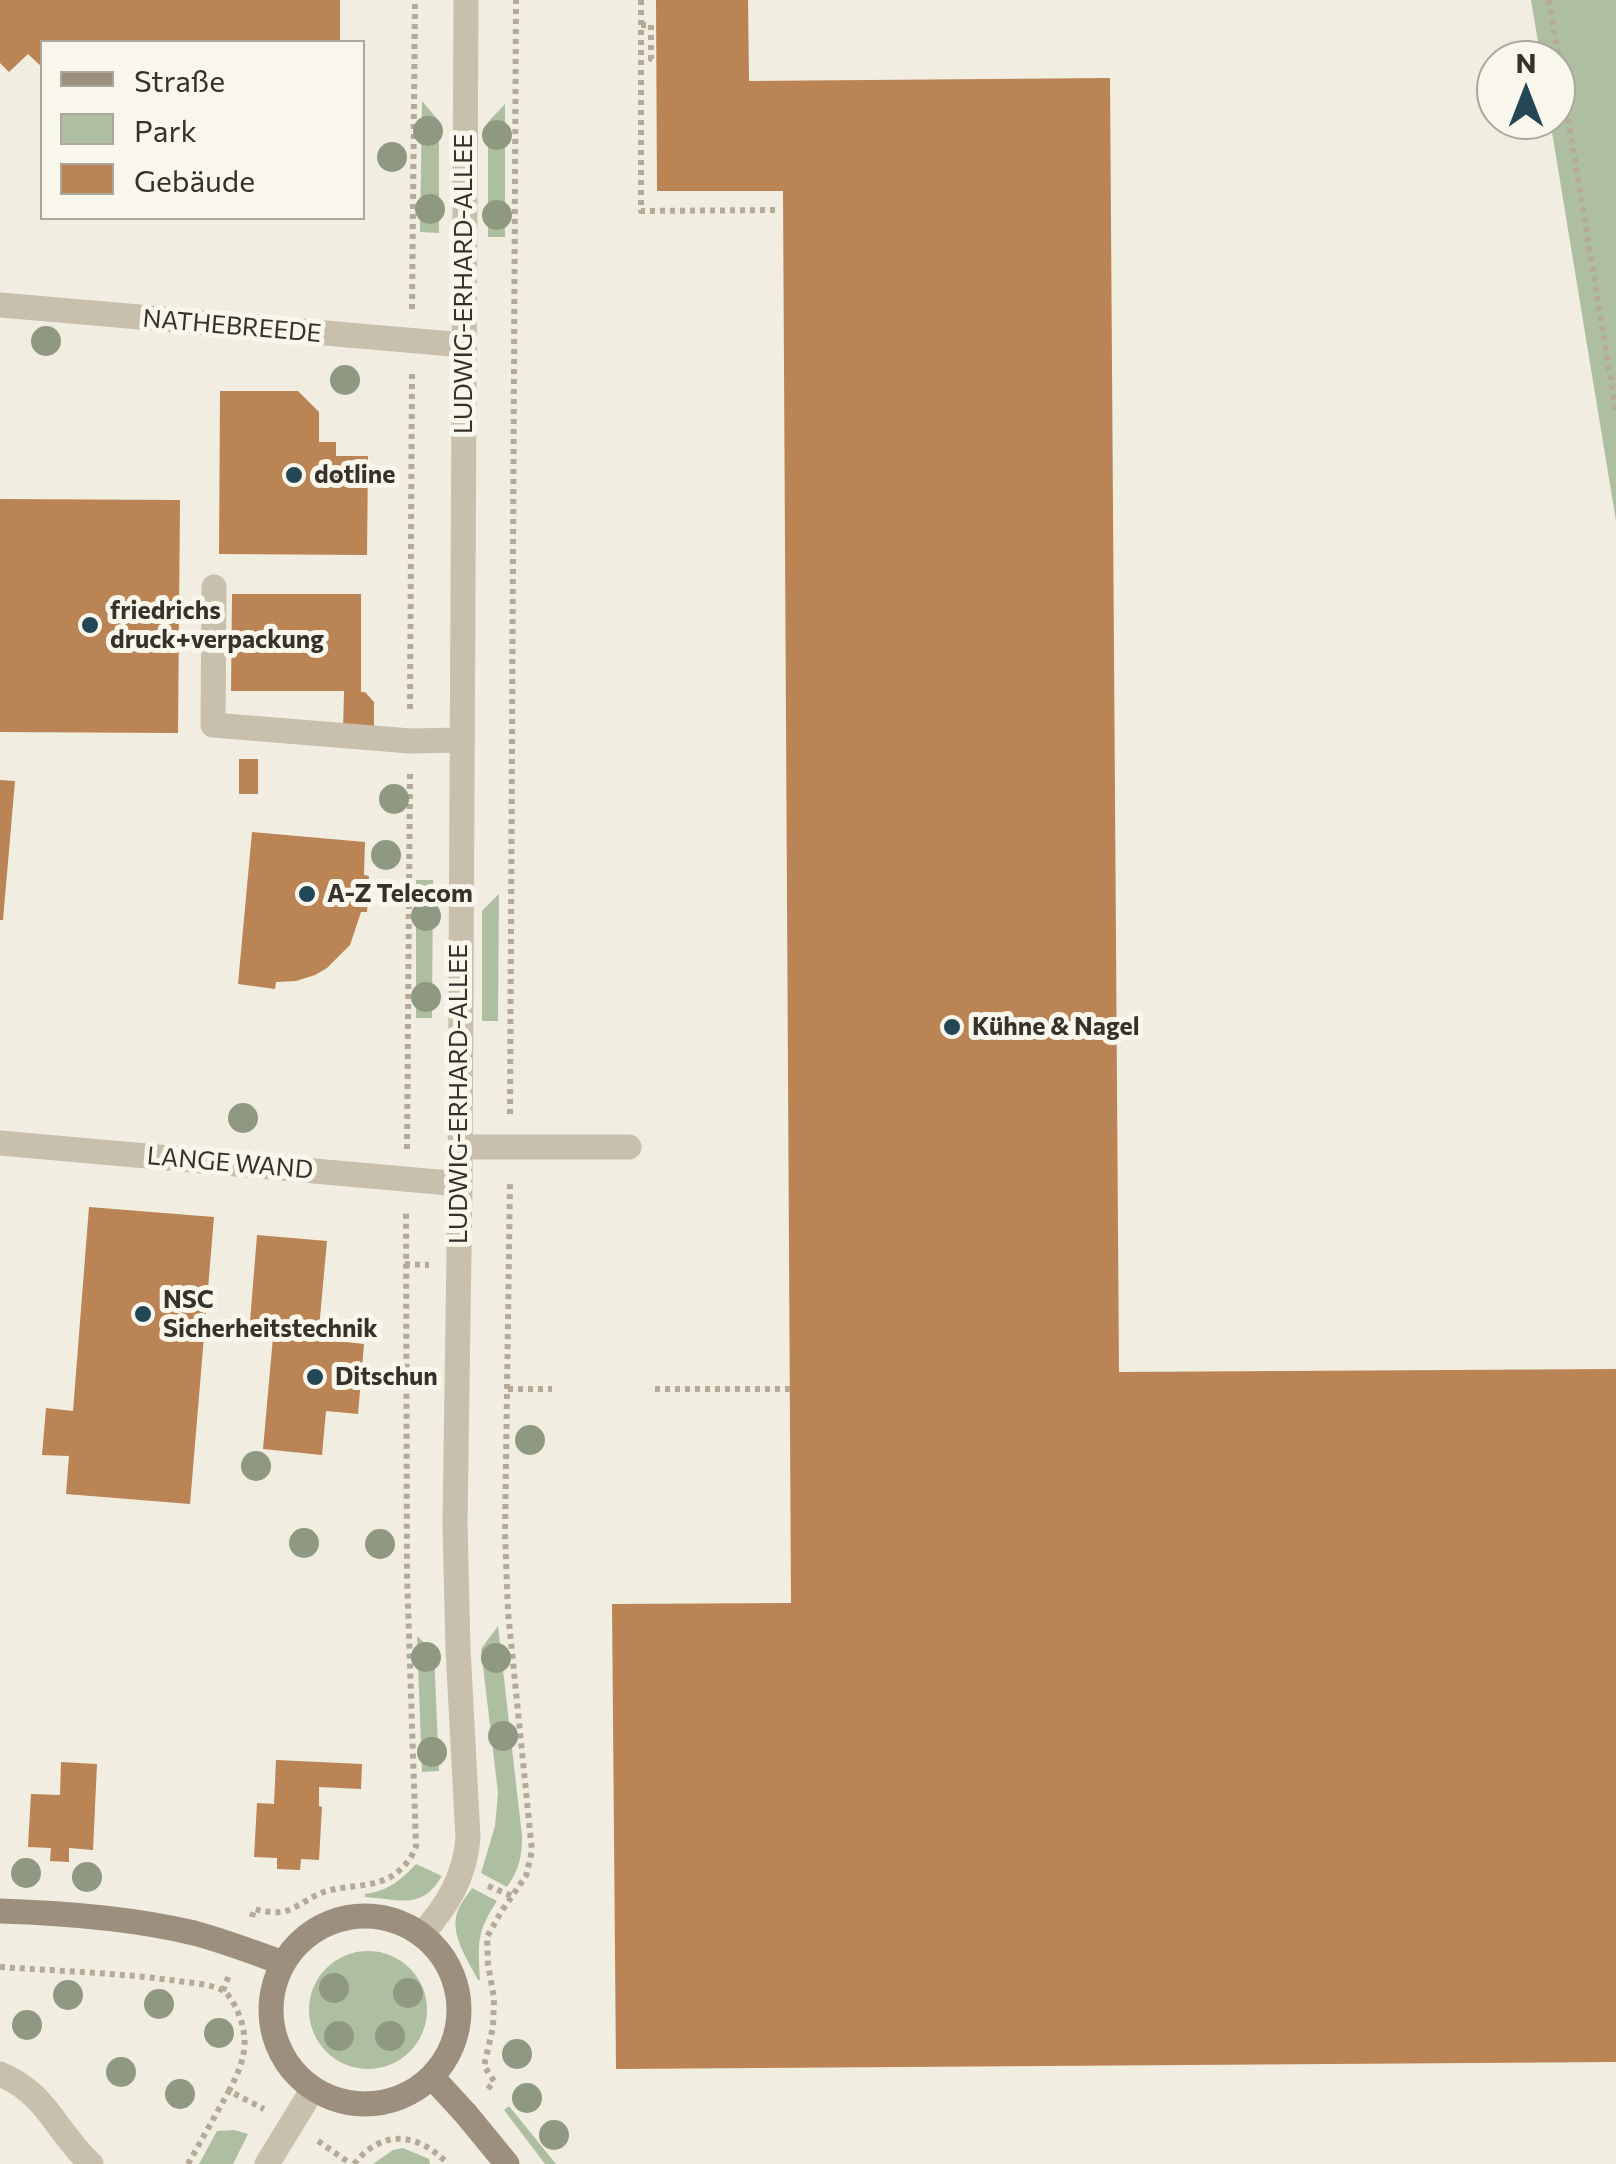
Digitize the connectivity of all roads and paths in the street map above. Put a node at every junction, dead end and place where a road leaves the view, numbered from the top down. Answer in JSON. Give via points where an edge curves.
{"nodes":[{"id":1,"x":415,"y":0,"type":"edge"},
{"id":2,"x":466,"y":0,"type":"edge"},
{"id":3,"x":516,"y":0,"type":"edge"},
{"id":4,"x":640,"y":0,"type":"edge"},
{"id":5,"x":1549,"y":0,"type":"edge"},
{"id":6,"x":640,"y":25,"type":"junction"},
{"id":7,"x":656,"y":59,"type":"dead end"},
{"id":8,"x":780,"y":210,"type":"dead end"},
{"id":9,"x":412,"y":297,"type":"dead end"},
{"id":10,"x":0,"y":306,"type":"edge"},
{"id":11,"x":464,"y":345,"type":"junction"},
{"id":12,"x":1616,"y":412,"type":"edge"},
{"id":13,"x":214,"y":586,"type":"dead end"},
{"id":14,"x":462,"y":740,"type":"junction"},
{"id":15,"x":0,"y":1144,"type":"edge"},
{"id":16,"x":460,"y":1146,"type":"junction"},
{"id":17,"x":510,"y":1146,"type":"junction"},
{"id":18,"x":629,"y":1146,"type":"dead end"},
{"id":19,"x":460,"y":1184,"type":"junction"},
{"id":20,"x":405,"y":1264,"type":"dead end"},
{"id":21,"x":508,"y":1389,"type":"junction"},
{"id":22,"x":552,"y":1389,"type":"dead end"},
{"id":23,"x":655,"y":1389,"type":"dead end"},
{"id":24,"x":790,"y":1389,"type":"dead end"},
{"id":25,"x":480,"y":1883,"type":"dead end"},
{"id":26,"x":512,"y":1896,"type":"junction"},
{"id":27,"x":254,"y":1909,"type":"dead end"},
{"id":28,"x":0,"y":1911,"type":"edge"},
{"id":29,"x":422,"y":1934,"type":"junction"},
{"id":30,"x":283,"y":1963,"type":"junction"},
{"id":31,"x":0,"y":1967,"type":"edge"},
{"id":32,"x":0,"y":2074,"type":"edge"},
{"id":33,"x":432,"y":2077,"type":"junction"},
{"id":34,"x":494,"y":2082,"type":"dead end"},
{"id":35,"x":313,"y":2088,"type":"junction"},
{"id":36,"x":229,"y":2092,"type":"junction"},
{"id":37,"x":292,"y":2122,"type":"junction"},
{"id":38,"x":91,"y":2164,"type":"edge"},
{"id":39,"x":188,"y":2164,"type":"edge"},
{"id":40,"x":266,"y":2164,"type":"edge"},
{"id":41,"x":353,"y":2164,"type":"edge"},
{"id":42,"x":448,"y":2164,"type":"edge"},
{"id":43,"x":508,"y":2164,"type":"edge"}],
"edges":[{"from":1,"to":9,"type":"path"},
{"from":2,"to":11,"type":"street","name":"LUDWIG-ERHARD-ALLEE"},
{"from":3,"to":17,"type":"path"},
{"from":4,"to":6,"type":"path"},
{"from":5,"to":12,"type":"path"},
{"from":6,"to":7,"type":"path","via":[[651,25]]},
{"from":6,"to":8,"type":"path","via":[[641,211]]},
{"from":10,"to":11,"type":"street","name":"NATHEBREEDE"},
{"from":11,"to":14,"type":"street","name":"LUDWIG-ERHARD-ALLEE"},
{"from":13,"to":14,"type":"street","via":[[213,725],[410,742]]},
{"from":14,"to":16,"type":"street","name":"LUDWIG-ERHARD-ALLEE"},
{"from":15,"to":19,"type":"street","name":"LANGE WAND"},
{"from":16,"to":17,"type":"street"},
{"from":16,"to":19,"type":"street","name":"LUDWIG-ERHARD-ALLEE"},
{"from":17,"to":18,"type":"street"},
{"from":17,"to":21,"type":"path"},
{"from":19,"to":29,"type":"street","name":"LUDWIG-ERHARD-ALLEE","via":[[455,1523],[468,1838],[451,1896]]},
{"from":20,"to":27,"type":"path","via":[[416,1846],[391,1877],[321,1893],[288,1911]]},
{"from":21,"to":22,"type":"path"},
{"from":21,"to":26,"type":"path","via":[[508,1612],[532,1851]]},
{"from":23,"to":24,"type":"path"},
{"from":25,"to":26,"type":"path"},
{"from":26,"to":34,"type":"path","via":[[487,1936],[494,1998],[484,2066]]},
{"from":28,"to":30,"type":"street","via":[[158,1925]]},
{"from":29,"to":30,"type":"street","via":[[393,1920],[330,1922]]},
{"from":29,"to":33,"type":"street","via":[[458,1988],[460,2020],[451,2050]]},
{"from":30,"to":35,"type":"street","via":[[272,1990],[274,2032],[292,2070]]},
{"from":31,"to":36,"type":"path","via":[[157,1978],[224,1991],[246,2040]]},
{"from":32,"to":38,"type":"street","via":[[37,2096]]},
{"from":33,"to":35,"type":"street","via":[[406,2096],[374,2104],[342,2102]]},
{"from":33,"to":43,"type":"street"},
{"from":35,"to":37,"type":"street"},
{"from":36,"to":37,"type":"path"},
{"from":36,"to":39,"type":"path"},
{"from":37,"to":40,"type":"street"},
{"from":37,"to":41,"type":"path"},
{"from":41,"to":42,"type":"path","via":[[373,2144],[405,2140],[434,2150]]}]}
